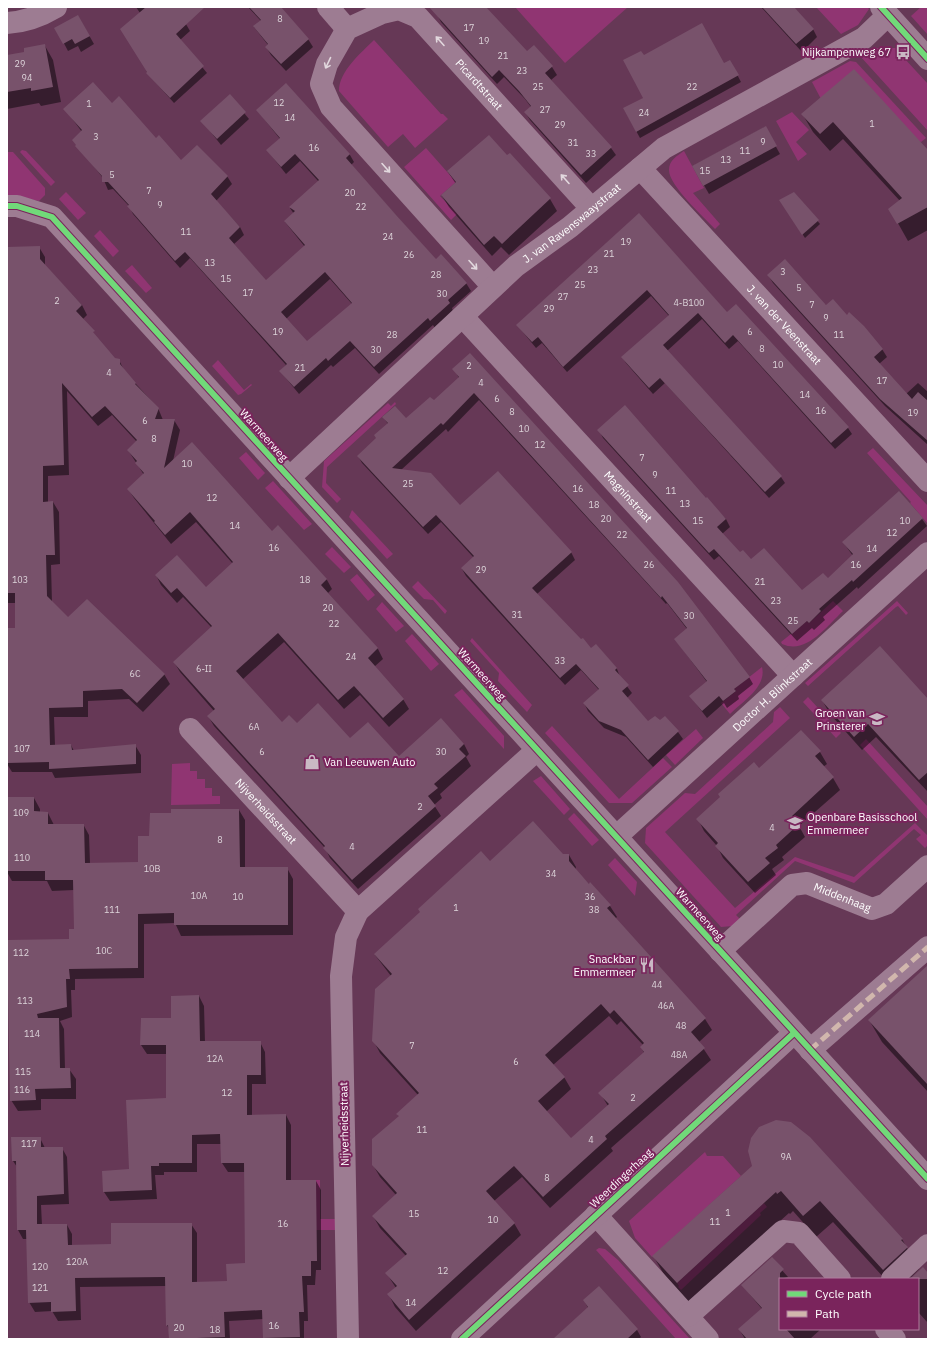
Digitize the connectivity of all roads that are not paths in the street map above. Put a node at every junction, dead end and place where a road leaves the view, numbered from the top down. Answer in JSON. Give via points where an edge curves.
{"nodes":[{"id":1,"x":56,"y":7,"type":"edge"},
{"id":2,"x":328,"y":7,"type":"edge"},
{"id":3,"x":884,"y":11,"type":"edge"},
{"id":4,"x":7,"y":23,"type":"edge"},
{"id":5,"x":347,"y":30,"type":"junction"},
{"id":6,"x":928,"y":59,"type":"edge"},
{"id":7,"x":640,"y":168,"type":"junction"},
{"id":8,"x":7,"y":206,"type":"edge"},
{"id":9,"x":591,"y":208,"type":"junction"},
{"id":10,"x":493,"y":287,"type":"junction"},
{"id":11,"x":463,"y":317,"type":"junction"},
{"id":12,"x":289,"y":478,"type":"junction"},
{"id":13,"x":928,"y":481,"type":"edge"},
{"id":14,"x":928,"y":553,"type":"edge"},
{"id":15,"x":793,"y":676,"type":"junction"},
{"id":16,"x":190,"y":729,"type":"dead end"},
{"id":17,"x":537,"y":750,"type":"junction"},
{"id":18,"x":617,"y":836,"type":"junction"},
{"id":19,"x":928,"y":866,"type":"edge"},
{"id":20,"x":358,"y":912,"type":"junction"},
{"id":21,"x":928,"y":947,"type":"edge"},
{"id":22,"x":720,"y":951,"type":"junction"},
{"id":23,"x":794,"y":1033,"type":"junction"},
{"id":24,"x":810,"y":1050,"type":"junction"},
{"id":25,"x":928,"y":1180,"type":"edge"},
{"id":26,"x":596,"y":1215,"type":"junction"},
{"id":27,"x":928,"y":1246,"type":"edge"},
{"id":28,"x":839,"y":1278,"type":"edge"},
{"id":29,"x":893,"y":1278,"type":"edge"},
{"id":30,"x":688,"y":1316,"type":"junction"},
{"id":31,"x":887,"y":1330,"type":"edge"},
{"id":32,"x":348,"y":1339,"type":"edge"},
{"id":33,"x":462,"y":1339,"type":"edge"},
{"id":34,"x":708,"y":1339,"type":"edge"},
{"id":35,"x":895,"y":1339,"type":"edge"}],
"edges":[{"from":1,"to":4,"type":"street","via":[[42,15]]},
{"from":2,"to":5,"type":"street"},
{"from":3,"to":6,"type":"street"},
{"from":3,"to":7,"type":"street","name":"J. van Ravenswaaystraat","via":[[864,38],[664,148]]},
{"from":9,"to":5,"type":"street","name":"Picardtstraat","one_way":true,"via":[[418,17],[399,9],[382,13]]},
{"from":5,"to":10,"type":"street","one_way":true,"via":[[327,64],[321,84],[331,107]]},
{"from":7,"to":9,"type":"street","name":"J. van Ravenswaaystraat"},
{"from":7,"to":13,"type":"street","name":"J. van der Veenstraat"},
{"from":8,"to":12,"type":"street","name":"Warmeerweg","via":[[17,206],[52,217]]},
{"from":9,"to":10,"type":"street","name":"J. van Ravenswaaystraat"},
{"from":10,"to":11,"type":"street","name":"J. van Ravenswaaystraat"},
{"from":11,"to":12,"type":"street","name":"J. van Ravenswaaystraat"},
{"from":11,"to":15,"type":"street","name":"Magninstraat"},
{"from":12,"to":17,"type":"street","name":"Warmeerweg"},
{"from":14,"to":15,"type":"street","name":"Doctor H. Blinkstraat"},
{"from":15,"to":18,"type":"street","name":"Doctor H. Blinkstraat"},
{"from":16,"to":20,"type":"street","name":"Nijverheidsstraat"},
{"from":17,"to":18,"type":"street","name":"Warmeerweg"},
{"from":17,"to":20,"type":"street","name":"Nijverheidsstraat"},
{"from":18,"to":22,"type":"street","name":"Warmeerweg"},
{"from":19,"to":22,"type":"street","name":"Middenhaag","via":[[886,904],[872,909],[807,883],[792,885]]},
{"from":20,"to":32,"type":"street","name":"Nijverheidsstraat","via":[[346,937],[341,976]]},
{"from":21,"to":24,"type":"street"},
{"from":22,"to":23,"type":"street","name":"Warmeerweg"},
{"from":23,"to":24,"type":"street","name":"Warmeerweg"},
{"from":23,"to":26,"type":"street","name":"Weerdingerhaag"},
{"from":24,"to":25,"type":"street","name":"Warmeerweg"},
{"from":26,"to":30,"type":"street"},
{"from":26,"to":33,"type":"street","name":"Weerdingerhaag"},
{"from":27,"to":29,"type":"street"},
{"from":28,"to":30,"type":"street","via":[[798,1233],[782,1230]]},
{"from":30,"to":34,"type":"street"},
{"from":31,"to":35,"type":"street"}]}
